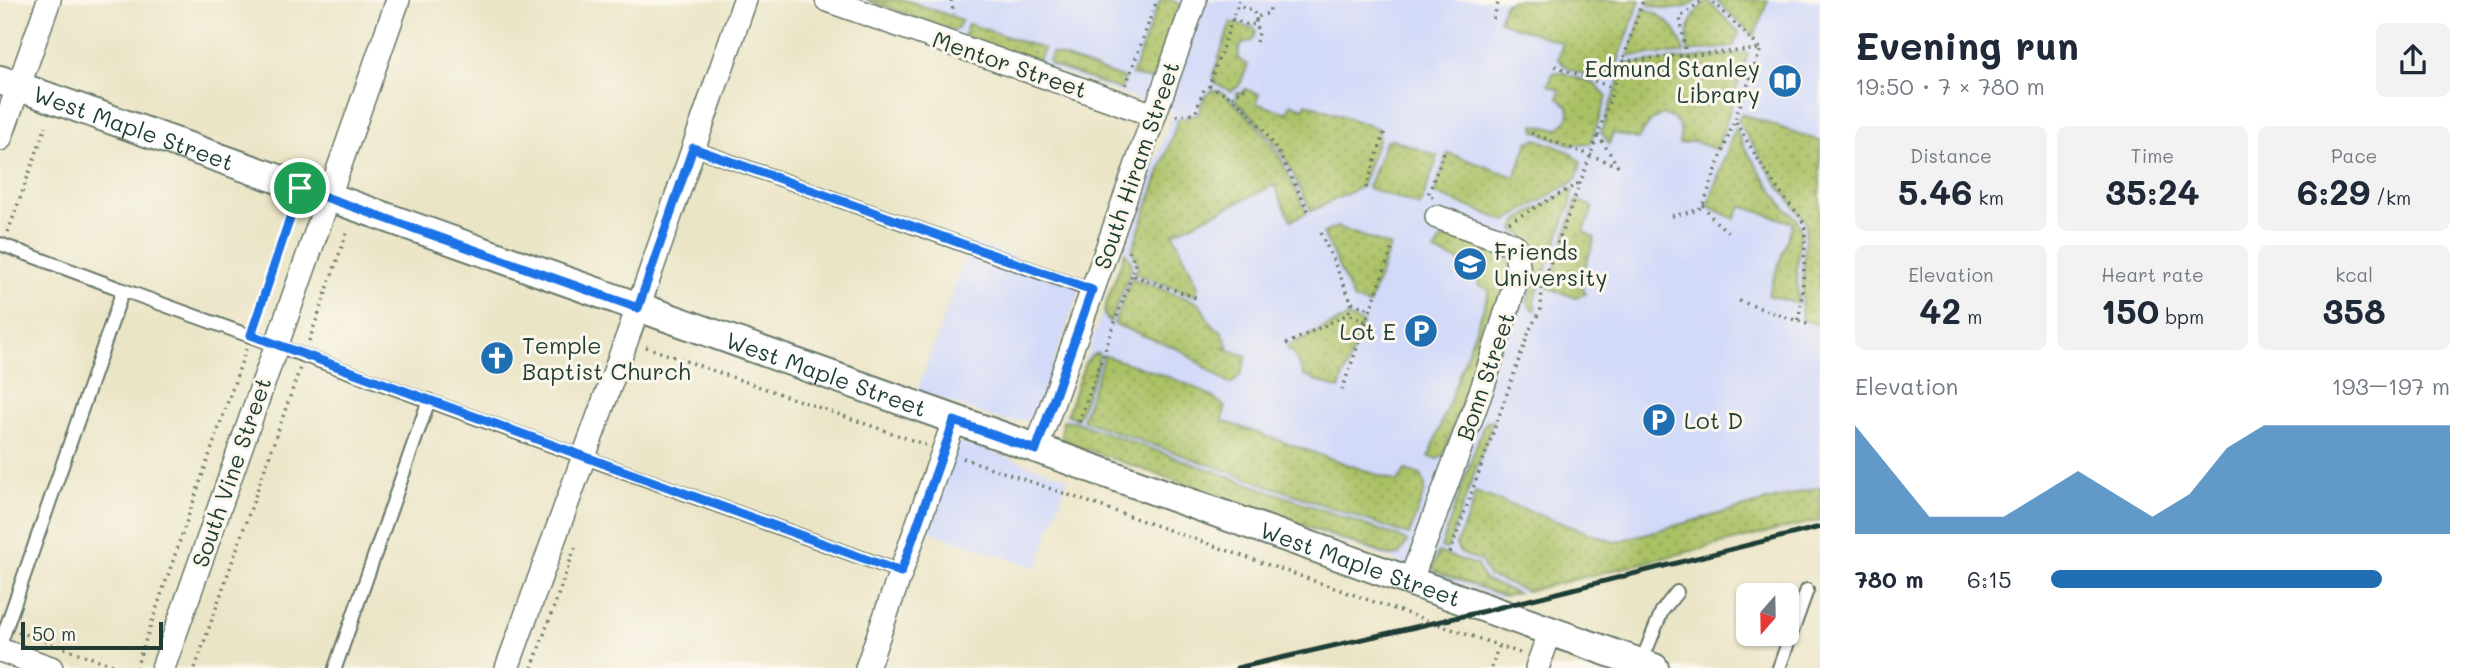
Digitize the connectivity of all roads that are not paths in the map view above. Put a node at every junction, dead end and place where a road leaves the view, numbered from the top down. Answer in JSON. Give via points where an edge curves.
{"nodes":[{"id":1,"x":49,"y":0,"type":"edge"},
{"id":2,"x":398,"y":0,"type":"edge"},
{"id":3,"x":745,"y":0,"type":"edge"},
{"id":4,"x":827,"y":0,"type":"edge"},
{"id":5,"x":1195,"y":0,"type":"edge"},
{"id":6,"x":9,"y":84,"type":"edge"},
{"id":7,"x":1165,"y":116,"type":"junction"},
{"id":8,"x":0,"y":139,"type":"edge"},
{"id":9,"x":693,"y":148,"type":"junction"},
{"id":10,"x":328,"y":198,"type":"junction"},
{"id":11,"x":1439,"y":208,"type":"road end"},
{"id":12,"x":2,"y":244,"type":"edge"},
{"id":13,"x":123,"y":290,"type":"junction"},
{"id":14,"x":1092,"y":290,"type":"junction"},
{"id":15,"x":638,"y":308,"type":"junction"},
{"id":16,"x":276,"y":344,"type":"junction"},
{"id":17,"x":429,"y":400,"type":"junction"},
{"id":18,"x":954,"y":421,"type":"junction"},
{"id":19,"x":1036,"y":450,"type":"junction"},
{"id":20,"x":584,"y":456,"type":"junction"},
{"id":21,"x":901,"y":572,"type":"junction"},
{"id":22,"x":1410,"y":582,"type":"junction"},
{"id":23,"x":1807,"y":590,"type":"dead end"},
{"id":24,"x":1676,"y":592,"type":"dead end"},
{"id":25,"x":1550,"y":632,"type":"junction"},
{"id":26,"x":0,"y":645,"type":"edge"},
{"id":27,"x":0,"y":650,"type":"edge"},
{"id":28,"x":1539,"y":664,"type":"edge"},
{"id":29,"x":1647,"y":666,"type":"edge"},
{"id":30,"x":51,"y":668,"type":"edge"},
{"id":31,"x":163,"y":668,"type":"edge"},
{"id":32,"x":335,"y":668,"type":"edge"},
{"id":33,"x":507,"y":668,"type":"edge"},
{"id":34,"x":867,"y":668,"type":"edge"},
{"id":35,"x":1779,"y":668,"type":"edge"}],
"edges":[{"from":1,"to":6,"type":"street"},
{"from":2,"to":10,"type":"street","name":"South Vine Street"},
{"from":3,"to":9,"type":"street"},
{"from":4,"to":7,"type":"street","name":"Mentor Street"},
{"from":5,"to":7,"type":"street","name":"South Hiram Street"},
{"from":6,"to":8,"type":"street"},
{"from":6,"to":10,"type":"street","name":"West Maple Street"},
{"from":7,"to":14,"type":"street","name":"South Hiram Street"},
{"from":9,"to":14,"type":"lane"},
{"from":9,"to":15,"type":"street"},
{"from":10,"to":15,"type":"street","name":"West Maple Street"},
{"from":10,"to":16,"type":"street","name":"South Vine Street"},
{"from":11,"to":22,"type":"street","name":"Bonn Street","via":[[1515,246],[1519,272],[1483,386]]},
{"from":12,"to":13,"type":"lane"},
{"from":13,"to":16,"type":"lane"},
{"from":13,"to":26,"type":"lane"},
{"from":14,"to":19,"type":"street","name":"South Hiram Street"},
{"from":15,"to":18,"type":"street","name":"West Maple Street"},
{"from":15,"to":20,"type":"street"},
{"from":16,"to":17,"type":"lane"},
{"from":16,"to":31,"type":"street","name":"South Vine Street"},
{"from":17,"to":20,"type":"lane"},
{"from":17,"to":32,"type":"lane"},
{"from":18,"to":19,"type":"street","name":"West Maple Street"},
{"from":18,"to":21,"type":"street"},
{"from":19,"to":22,"type":"street","name":"West Maple Street"},
{"from":20,"to":21,"type":"lane"},
{"from":20,"to":33,"type":"street"},
{"from":21,"to":34,"type":"street"},
{"from":22,"to":25,"type":"street","name":"West Maple Street"},
{"from":23,"to":35,"type":"lane"},
{"from":24,"to":29,"type":"lane","via":[[1662,611]]},
{"from":25,"to":28,"type":"street"},
{"from":25,"to":29,"type":"street","name":"West Maple Street"},
{"from":27,"to":30,"type":"street"}]}
